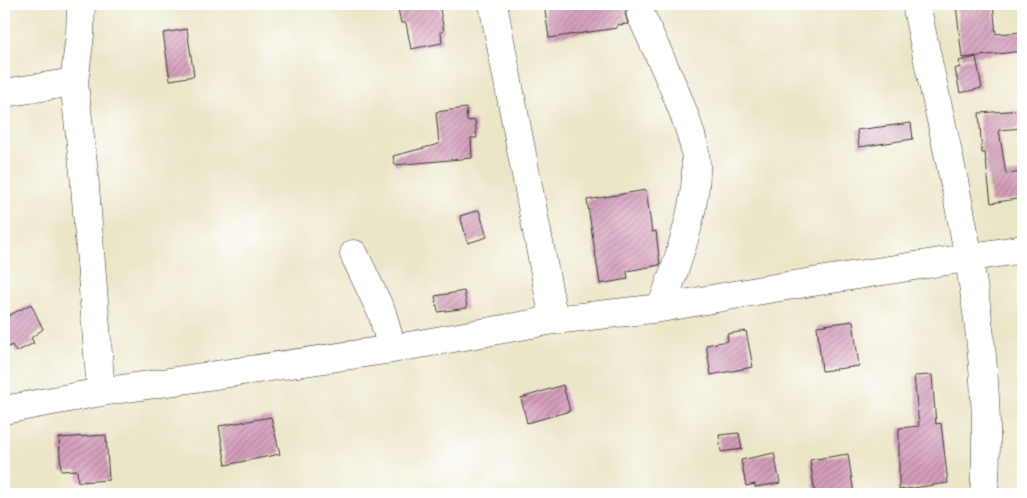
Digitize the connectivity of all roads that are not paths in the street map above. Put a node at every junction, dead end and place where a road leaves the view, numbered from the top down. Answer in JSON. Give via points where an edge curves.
{"nodes":[{"id":1,"x":81,"y":4,"type":"edge"},
{"id":2,"x":493,"y":4,"type":"edge"},
{"id":3,"x":916,"y":4,"type":"edge"},
{"id":4,"x":641,"y":15,"type":"dead end"},
{"id":5,"x":74,"y":82,"type":"junction"},
{"id":6,"x":4,"y":93,"type":"edge"},
{"id":7,"x":1023,"y":249,"type":"edge"},
{"id":8,"x":354,"y":254,"type":"dead end"},
{"id":9,"x":968,"y":258,"type":"junction"},
{"id":10,"x":661,"y":308,"type":"junction"},
{"id":11,"x":554,"y":320,"type":"junction"},
{"id":12,"x":392,"y":349,"type":"junction"},
{"id":13,"x":101,"y":392,"type":"junction"},
{"id":14,"x":4,"y":410,"type":"edge"},
{"id":15,"x":984,"y":494,"type":"edge"}],
"edges":[{"from":1,"to":5,"type":"street"},
{"from":2,"to":11,"type":"street"},
{"from":3,"to":9,"type":"street"},
{"from":4,"to":10,"type":"street","via":[[691,138],[695,165],[684,242]]},
{"from":5,"to":6,"type":"street"},
{"from":5,"to":13,"type":"street"},
{"from":7,"to":9,"type":"street"},
{"from":8,"to":12,"type":"street","via":[[382,313]]},
{"from":9,"to":10,"type":"street"},
{"from":9,"to":15,"type":"street","via":[[982,353],[987,454]]},
{"from":10,"to":11,"type":"street"},
{"from":11,"to":12,"type":"street"},
{"from":12,"to":13,"type":"street"},
{"from":13,"to":14,"type":"street"}]}
